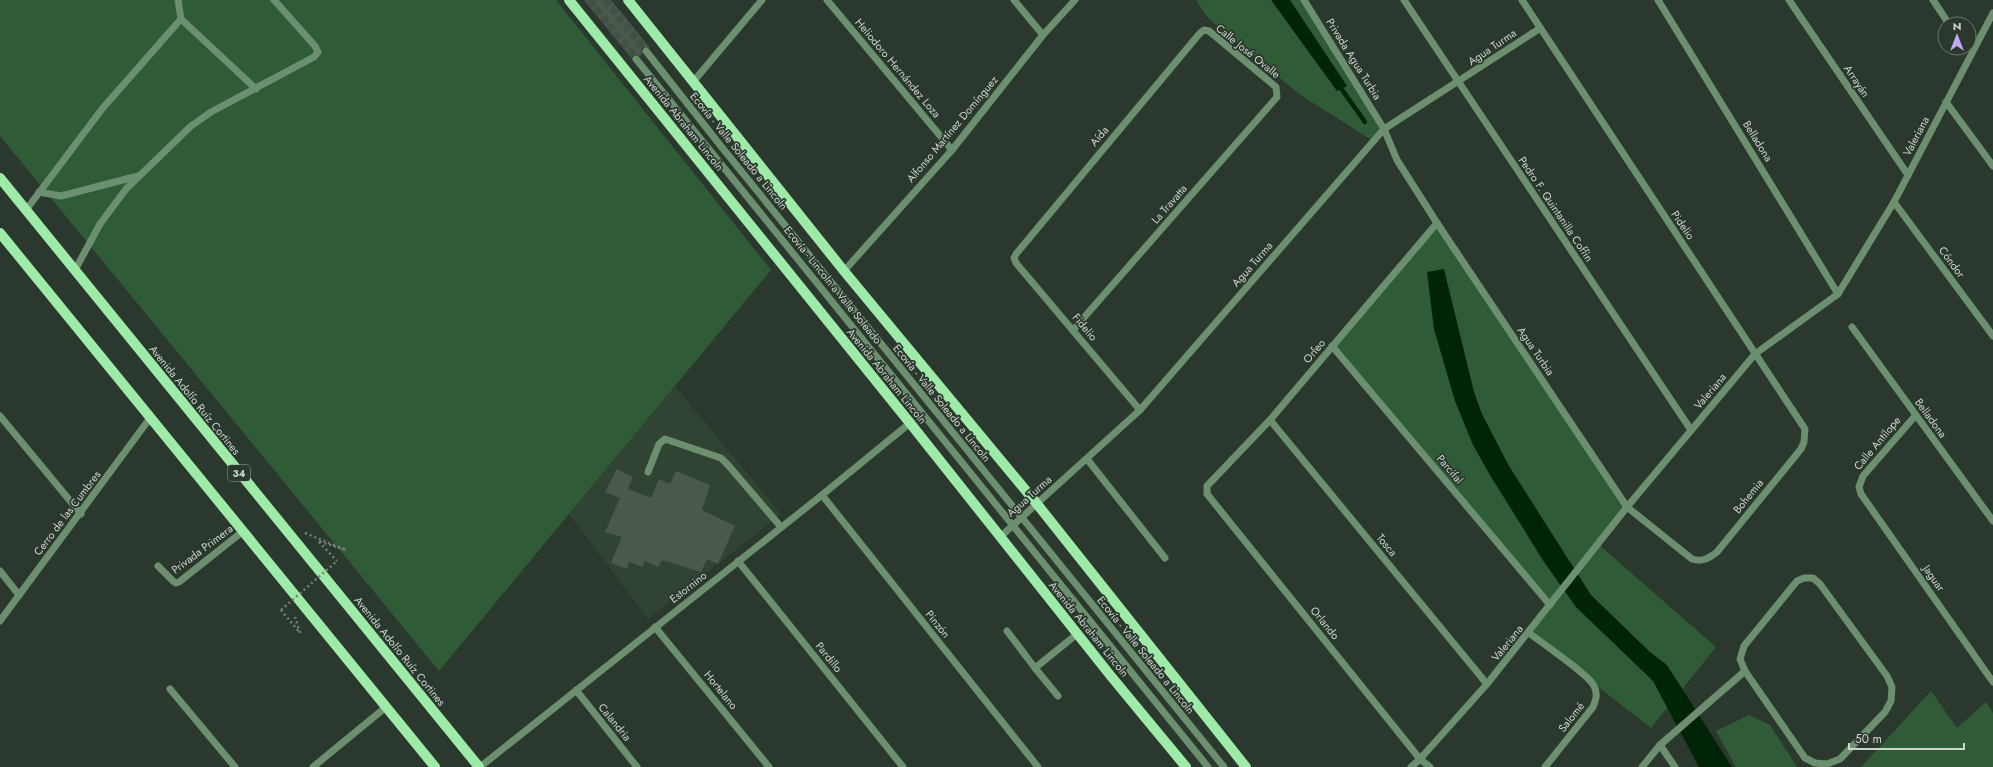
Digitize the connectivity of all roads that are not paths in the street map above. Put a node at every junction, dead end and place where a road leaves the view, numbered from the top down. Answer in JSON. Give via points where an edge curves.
{"nodes":[{"id":1,"x":178,"y":0,"type":"edge"},
{"id":2,"x":274,"y":0,"type":"edge"},
{"id":3,"x":569,"y":0,"type":"edge"},
{"id":4,"x":628,"y":0,"type":"edge"},
{"id":5,"x":762,"y":0,"type":"edge"},
{"id":6,"x":827,"y":0,"type":"edge"},
{"id":7,"x":1014,"y":0,"type":"edge"},
{"id":8,"x":1074,"y":0,"type":"edge"},
{"id":9,"x":1304,"y":0,"type":"edge"},
{"id":10,"x":1404,"y":0,"type":"edge"},
{"id":11,"x":1522,"y":0,"type":"edge"},
{"id":12,"x":1658,"y":0,"type":"edge"},
{"id":13,"x":1789,"y":0,"type":"edge"},
{"id":14,"x":1932,"y":0,"type":"edge"},
{"id":15,"x":1993,"y":13,"type":"edge"},
{"id":16,"x":1943,"y":16,"type":"edge"},
{"id":17,"x":181,"y":19,"type":"junction"},
{"id":18,"x":1539,"y":29,"type":"junction"},
{"id":19,"x":1204,"y":30,"type":"joint"},
{"id":20,"x":1043,"y":35,"type":"junction"},
{"id":21,"x":1977,"y":44,"type":"edge"},
{"id":22,"x":646,"y":51,"type":"tunnel mouth"},
{"id":23,"x":1970,"y":56,"type":"edge"},
{"id":24,"x":636,"y":59,"type":"tunnel mouth"},
{"id":25,"x":693,"y":82,"type":"junction"},
{"id":26,"x":1458,"y":82,"type":"junction"},
{"id":27,"x":256,"y":89,"type":"junction"},
{"id":28,"x":1278,"y":90,"type":"joint"},
{"id":29,"x":1946,"y":102,"type":"junction"},
{"id":30,"x":1384,"y":129,"type":"junction"},
{"id":31,"x":952,"y":150,"type":"junction"},
{"id":32,"x":1993,"y":166,"type":"edge"},
{"id":33,"x":140,"y":175,"type":"junction"},
{"id":34,"x":1908,"y":175,"type":"junction"},
{"id":35,"x":0,"y":178,"type":"edge"},
{"id":36,"x":40,"y":192,"type":"junction"},
{"id":37,"x":1894,"y":202,"type":"junction"},
{"id":38,"x":26,"y":210,"type":"junction"},
{"id":39,"x":1437,"y":223,"type":"junction"},
{"id":40,"x":0,"y":233,"type":"edge"},
{"id":41,"x":1014,"y":258,"type":"joint"},
{"id":42,"x":75,"y":270,"type":"junction"},
{"id":43,"x":844,"y":271,"type":"junction"},
{"id":44,"x":1838,"y":294,"type":"junction"},
{"id":45,"x":1852,"y":327,"type":"dead end"},
{"id":46,"x":1073,"y":330,"type":"junction"},
{"id":47,"x":1993,"y":336,"type":"edge"},
{"id":48,"x":1332,"y":346,"type":"junction"},
{"id":49,"x":1755,"y":354,"type":"junction"},
{"id":50,"x":1140,"y":410,"type":"junction"},
{"id":51,"x":0,"y":416,"type":"edge"},
{"id":52,"x":1915,"y":416,"type":"junction"},
{"id":53,"x":150,"y":418,"type":"junction"},
{"id":54,"x":1270,"y":420,"type":"junction"},
{"id":55,"x":910,"y":423,"type":"junction"},
{"id":56,"x":1691,"y":430,"type":"junction"},
{"id":57,"x":1805,"y":435,"type":"joint"},
{"id":58,"x":1087,"y":459,"type":"junction"},
{"id":59,"x":648,"y":472,"type":"dead end"},
{"id":60,"x":1859,"y":487,"type":"joint"},
{"id":61,"x":1206,"y":490,"type":"joint"},
{"id":62,"x":822,"y":495,"type":"junction"},
{"id":63,"x":1037,"y":504,"type":"junction"},
{"id":64,"x":1627,"y":507,"type":"junction"},
{"id":65,"x":81,"y":514,"type":"junction"},
{"id":66,"x":1021,"y":518,"type":"junction"},
{"id":67,"x":1993,"y":520,"type":"edge"},
{"id":68,"x":1013,"y":525,"type":"junction"},
{"id":69,"x":781,"y":527,"type":"junction"},
{"id":70,"x":242,"y":532,"type":"junction"},
{"id":71,"x":1000,"y":537,"type":"junction"},
{"id":72,"x":1165,"y":558,"type":"dead end"},
{"id":73,"x":738,"y":561,"type":"junction"},
{"id":74,"x":1699,"y":561,"type":"joint"},
{"id":75,"x":158,"y":566,"type":"dead end"},
{"id":76,"x":0,"y":571,"type":"edge"},
{"id":77,"x":19,"y":595,"type":"junction"},
{"id":78,"x":1550,"y":605,"type":"junction"},
{"id":79,"x":0,"y":621,"type":"edge"},
{"id":80,"x":656,"y":627,"type":"junction"},
{"id":81,"x":1007,"y":631,"type":"dead end"},
{"id":82,"x":1529,"y":633,"type":"junction"},
{"id":83,"x":1077,"y":634,"type":"junction"},
{"id":84,"x":1035,"y":668,"type":"junction"},
{"id":85,"x":1745,"y":671,"type":"junction"},
{"id":86,"x":1993,"y":682,"type":"edge"},
{"id":87,"x":1487,"y":684,"type":"junction"},
{"id":88,"x":170,"y":689,"type":"dead end"},
{"id":89,"x":576,"y":690,"type":"junction"},
{"id":90,"x":1058,"y":696,"type":"dead end"},
{"id":91,"x":386,"y":707,"type":"junction"},
{"id":92,"x":1660,"y":745,"type":"junction"},
{"id":93,"x":1420,"y":759,"type":"junction"},
{"id":94,"x":235,"y":767,"type":"edge"},
{"id":95,"x":313,"y":767,"type":"edge"},
{"id":96,"x":435,"y":767,"type":"edge"},
{"id":97,"x":480,"y":767,"type":"edge"},
{"id":98,"x":637,"y":767,"type":"edge"},
{"id":99,"x":769,"y":767,"type":"edge"},
{"id":100,"x":903,"y":767,"type":"edge"},
{"id":101,"x":1038,"y":767,"type":"edge"},
{"id":102,"x":1186,"y":767,"type":"edge"},
{"id":103,"x":1208,"y":767,"type":"edge"},
{"id":104,"x":1224,"y":767,"type":"edge"},
{"id":105,"x":1246,"y":767,"type":"edge"},
{"id":106,"x":1411,"y":767,"type":"edge"},
{"id":107,"x":1430,"y":767,"type":"edge"},
{"id":108,"x":1545,"y":767,"type":"edge"},
{"id":109,"x":1642,"y":767,"type":"edge"},
{"id":110,"x":1674,"y":767,"type":"edge"}],
"edges":[{"from":1,"to":17,"type":"street"},
{"from":2,"to":27,"type":"street","via":[[318,52],[314,57]]},
{"from":3,"to":55,"type":"main road","name":"Avenida Abraham Lincoln"},
{"from":4,"to":25,"type":"main road"},
{"from":5,"to":25,"type":"street"},
{"from":6,"to":31,"type":"street","name":"Heliodoro Hernández Loza"},
{"from":7,"to":20,"type":"street"},
{"from":8,"to":20,"type":"street","name":"Alfonso Martínez Domínguez"},
{"from":9,"to":30,"type":"street","name":"Privada Agua Turbia"},
{"from":10,"to":26,"type":"street","name":"Pedro F. Quintanilla Coffin"},
{"from":11,"to":18,"type":"street","name":"Pidelio"},
{"from":12,"to":44,"type":"street","name":"Belladona"},
{"from":13,"to":34,"type":"street","name":"Arrayán"},
{"from":14,"to":16,"type":"street"},
{"from":15,"to":21,"type":"street","name":"Valeriana"},
{"from":17,"to":27,"type":"street"},
{"from":17,"to":36,"type":"street","via":[[102,109]]},
{"from":18,"to":26,"type":"street","name":"Agua Turma"},
{"from":18,"to":49,"type":"street","name":"Pidelio"},
{"from":19,"to":28,"type":"street","name":"Calle José Ovalle","via":[[1209,31]]},
{"from":19,"to":41,"type":"street","name":"Aída"},
{"from":20,"to":31,"type":"street","name":"Alfonso Martínez Domínguez"},
{"from":22,"to":66,"type":"street","name":"Ecovía - Valle Soleado a Lincoln"},
{"from":23,"to":29,"type":"street","name":"Valeriana"},
{"from":24,"to":68,"type":"street","name":"Ecovía - Lincoln a Valle Soleado"},
{"from":25,"to":43,"type":"main road"},
{"from":26,"to":30,"type":"street","name":"Agua Turma"},
{"from":26,"to":56,"type":"street","name":"Pedro F. Quintanilla Coffin"},
{"from":27,"to":33,"type":"street","via":[[211,112],[191,126]]},
{"from":28,"to":46,"type":"street","name":"La Travatta","via":[[1277,97]]},
{"from":29,"to":32,"type":"street"},
{"from":29,"to":34,"type":"street","name":"Valeriana"},
{"from":30,"to":39,"type":"street","name":"Agua Turbia","via":[[1397,160]]},
{"from":30,"to":50,"type":"street","name":"Agua Turma"},
{"from":31,"to":43,"type":"street","name":"Alfonso Martínez Domínguez"},
{"from":33,"to":36,"type":"street","via":[[61,196]]},
{"from":33,"to":42,"type":"street","via":[[100,224]]},
{"from":34,"to":37,"type":"street","name":"Valeriana"},
{"from":35,"to":38,"type":"main road","name":"Avenida Adolfo Ruíz Cortines","number":"34"},
{"from":36,"to":38,"type":"street"},
{"from":37,"to":44,"type":"street","name":"Valeriana"},
{"from":37,"to":47,"type":"street","name":"Cóndor"},
{"from":38,"to":42,"type":"main road","name":"Avenida Adolfo Ruíz Cortines","number":"34"},
{"from":39,"to":48,"type":"street","name":"Orfeo"},
{"from":39,"to":64,"type":"street","name":"Agua Turbia"},
{"from":40,"to":53,"type":"main road"},
{"from":41,"to":46,"type":"street","name":"Fidelio"},
{"from":42,"to":97,"type":"main road","name":"Avenida Adolfo Ruíz Cortines","number":"34"},
{"from":43,"to":63,"type":"main road"},
{"from":44,"to":49,"type":"street","name":"Valeriana"},
{"from":45,"to":52,"type":"street","name":"Belladona"},
{"from":46,"to":50,"type":"street","name":"Fidelio"},
{"from":48,"to":54,"type":"street","name":"Orfeo"},
{"from":48,"to":78,"type":"street","name":"Parcifal"},
{"from":49,"to":56,"type":"street","name":"Valeriana"},
{"from":49,"to":57,"type":"street","name":"Pidelio","via":[[1802,423]]},
{"from":50,"to":58,"type":"street","name":"Agua Turma"},
{"from":51,"to":65,"type":"street"},
{"from":52,"to":60,"type":"street","name":"Calle Antílope","via":[[1863,476]]},
{"from":52,"to":67,"type":"street","name":"Belladona"},
{"from":53,"to":65,"type":"street","name":"Cerro de las Cumbres"},
{"from":53,"to":70,"type":"main road"},
{"from":54,"to":61,"type":"street","name":"Orfeo"},
{"from":54,"to":87,"type":"street","name":"Tosca"},
{"from":55,"to":62,"type":"street","name":"Estornino"},
{"from":55,"to":71,"type":"main road","name":"Avenida Abraham Lincoln"},
{"from":56,"to":64,"type":"street","name":"Valeriana"},
{"from":57,"to":74,"type":"street","name":"Bohemia","via":[[1801,449],[1717,552]]},
{"from":58,"to":63,"type":"street","name":"Agua Turma"},
{"from":58,"to":72,"type":"street"},
{"from":59,"to":69,"type":"street","via":[[659,444],[665,438],[721,458]]},
{"from":60,"to":86,"type":"street","name":"Jaguar","via":[[1861,494]]},
{"from":61,"to":93,"type":"street","name":"Orlando"},
{"from":62,"to":69,"type":"street","name":"Estornino"},
{"from":62,"to":101,"type":"street","name":"Pinzón"},
{"from":63,"to":66,"type":"street","name":"Agua Turma"},
{"from":63,"to":105,"type":"main road"},
{"from":64,"to":74,"type":"street","name":"Agua Turbia","via":[[1692,559]]},
{"from":64,"to":78,"type":"street","name":"Valeriana"},
{"from":65,"to":77,"type":"street","name":"Cerro de las Cumbres"},
{"from":66,"to":68,"type":"street","name":"Agua Turma"},
{"from":66,"to":104,"type":"street","name":"Ecovía - Valle Soleado a Lincoln"},
{"from":68,"to":71,"type":"street","name":"Agua Turma"},
{"from":68,"to":103,"type":"street","name":"Ecovía - Lincoln a Valle Soleado"},
{"from":69,"to":73,"type":"street","name":"Estornino"},
{"from":70,"to":75,"type":"street","name":"Privada Primera","via":[[180,582],[176,583]]},
{"from":70,"to":91,"type":"main road"},
{"from":71,"to":83,"type":"main road","name":"Avenida Abraham Lincoln"},
{"from":73,"to":80,"type":"street","name":"Estornino"},
{"from":73,"to":100,"type":"street","name":"Pardillo"},
{"from":76,"to":77,"type":"street"},
{"from":77,"to":79,"type":"street","name":"Cerro de las Cumbres"},
{"from":78,"to":82,"type":"street","name":"Valeriana"},
{"from":80,"to":89,"type":"street","name":"Estornino"},
{"from":80,"to":99,"type":"street","name":"Hortelano"},
{"from":81,"to":84,"type":"street"},
{"from":82,"to":87,"type":"street","name":"Valeriana"},
{"from":82,"to":108,"type":"street","name":"Salomé","via":[[1588,678],[1596,691],[1597,699]]},
{"from":83,"to":84,"type":"street"},
{"from":83,"to":102,"type":"main road","name":"Avenida Abraham Lincoln"},
{"from":84,"to":90,"type":"street"},
{"from":85,"to":85,"type":"street","via":[[1805,758],[1815,763],[1827,764],[1840,759],[1885,712],[1891,701],[1892,687],[1887,676],[1813,578],[1797,581],[1744,646],[1740,659]]},
{"from":85,"to":92,"type":"street"},
{"from":87,"to":93,"type":"street","name":"Valeriana"},
{"from":88,"to":94,"type":"street"},
{"from":89,"to":97,"type":"street","name":"Estornino"},
{"from":89,"to":98,"type":"street","name":"Calandria"},
{"from":91,"to":95,"type":"street"},
{"from":91,"to":96,"type":"main road"},
{"from":92,"to":109,"type":"street"},
{"from":92,"to":110,"type":"street"},
{"from":93,"to":106,"type":"street","name":"Valeriana"},
{"from":93,"to":107,"type":"street","name":"Orlando"}]}
